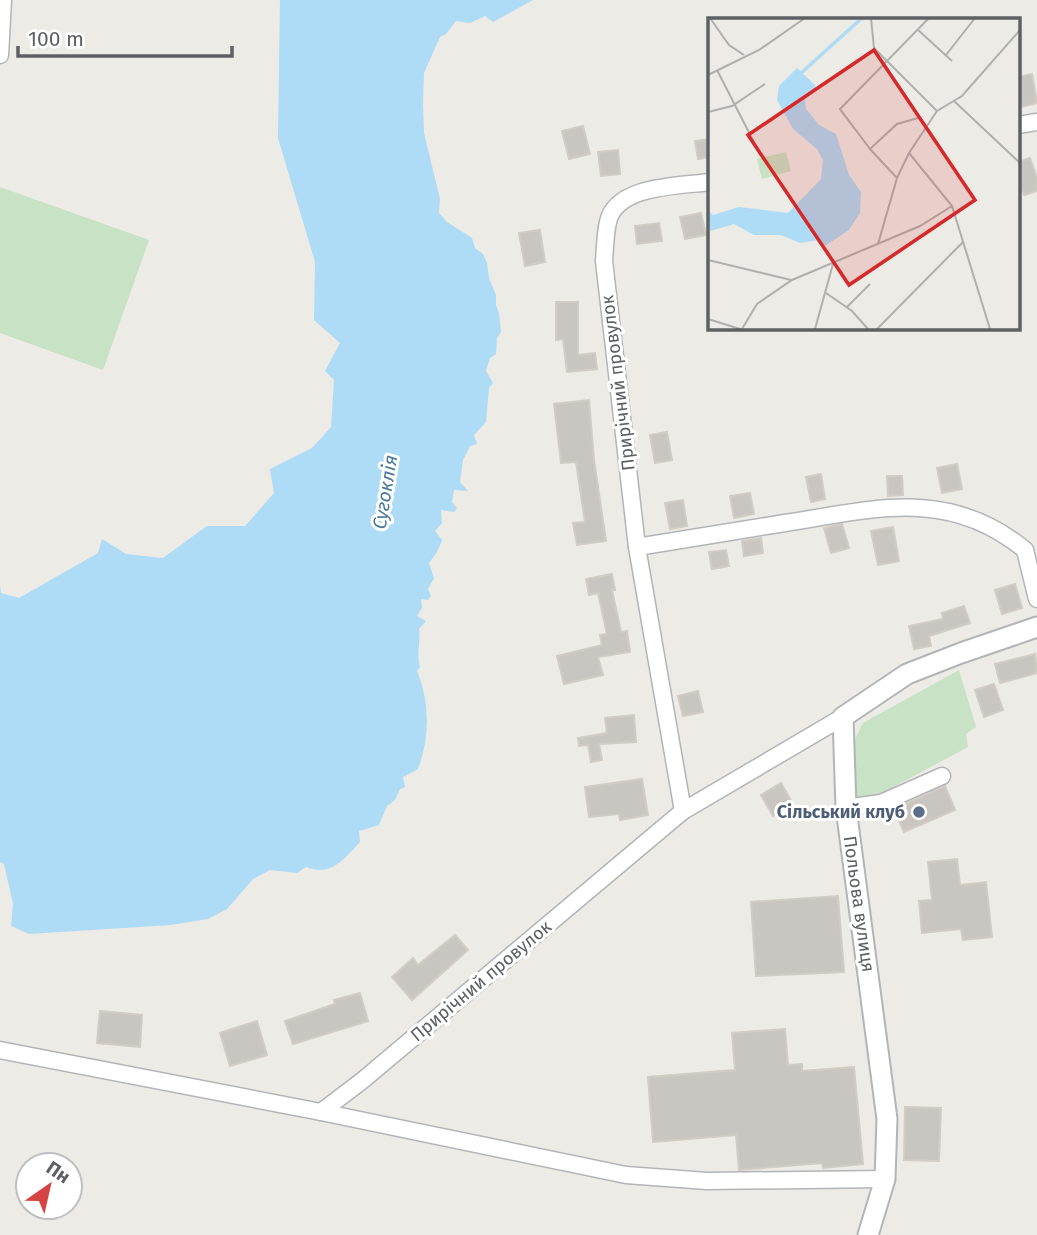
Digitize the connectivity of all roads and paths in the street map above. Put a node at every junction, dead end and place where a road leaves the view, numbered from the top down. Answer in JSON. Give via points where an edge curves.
{"nodes":[{"id":1,"x":3,"y":0,"type":"edge"},
{"id":2,"x":0,"y":55,"type":"edge"},
{"id":3,"x":708,"y":182,"type":"edge"},
{"id":4,"x":637,"y":547,"type":"junction"},
{"id":5,"x":1031,"y":549,"type":"edge"},
{"id":6,"x":1037,"y":599,"type":"edge"},
{"id":7,"x":1037,"y":627,"type":"edge"},
{"id":8,"x":843,"y":716,"type":"junction"},
{"id":9,"x":942,"y":776,"type":"dead end"},
{"id":10,"x":846,"y":808,"type":"junction"},
{"id":11,"x":683,"y":811,"type":"junction"},
{"id":12,"x":0,"y":1050,"type":"edge"},
{"id":13,"x":321,"y":1112,"type":"junction"},
{"id":14,"x":885,"y":1180,"type":"junction"},
{"id":15,"x":868,"y":1235,"type":"edge"}],
"edges":[{"from":1,"to":2,"type":"street"},
{"from":3,"to":4,"type":"street","name":"Прирічний провулок","via":[[637,192],[620,200],[608,220],[604,261]]},
{"from":4,"to":5,"type":"street","via":[[889,506],[942,510],[985,523]]},
{"from":4,"to":11,"type":"street","name":"Прирічний провулок"},
{"from":5,"to":6,"type":"street"},
{"from":7,"to":8,"type":"street","via":[[907,674]]},
{"from":8,"to":10,"type":"street","name":"Польова вулиця"},
{"from":8,"to":11,"type":"street"},
{"from":9,"to":10,"type":"street","via":[[880,803]]},
{"from":10,"to":14,"type":"street","name":"Польова вулиця","via":[[887,1119]]},
{"from":11,"to":13,"type":"street","name":"Прирічний провулок"},
{"from":12,"to":13,"type":"street"},
{"from":13,"to":14,"type":"street","via":[[626,1175],[707,1181]]},
{"from":14,"to":15,"type":"street","name":"Польова вулиця"}]}
